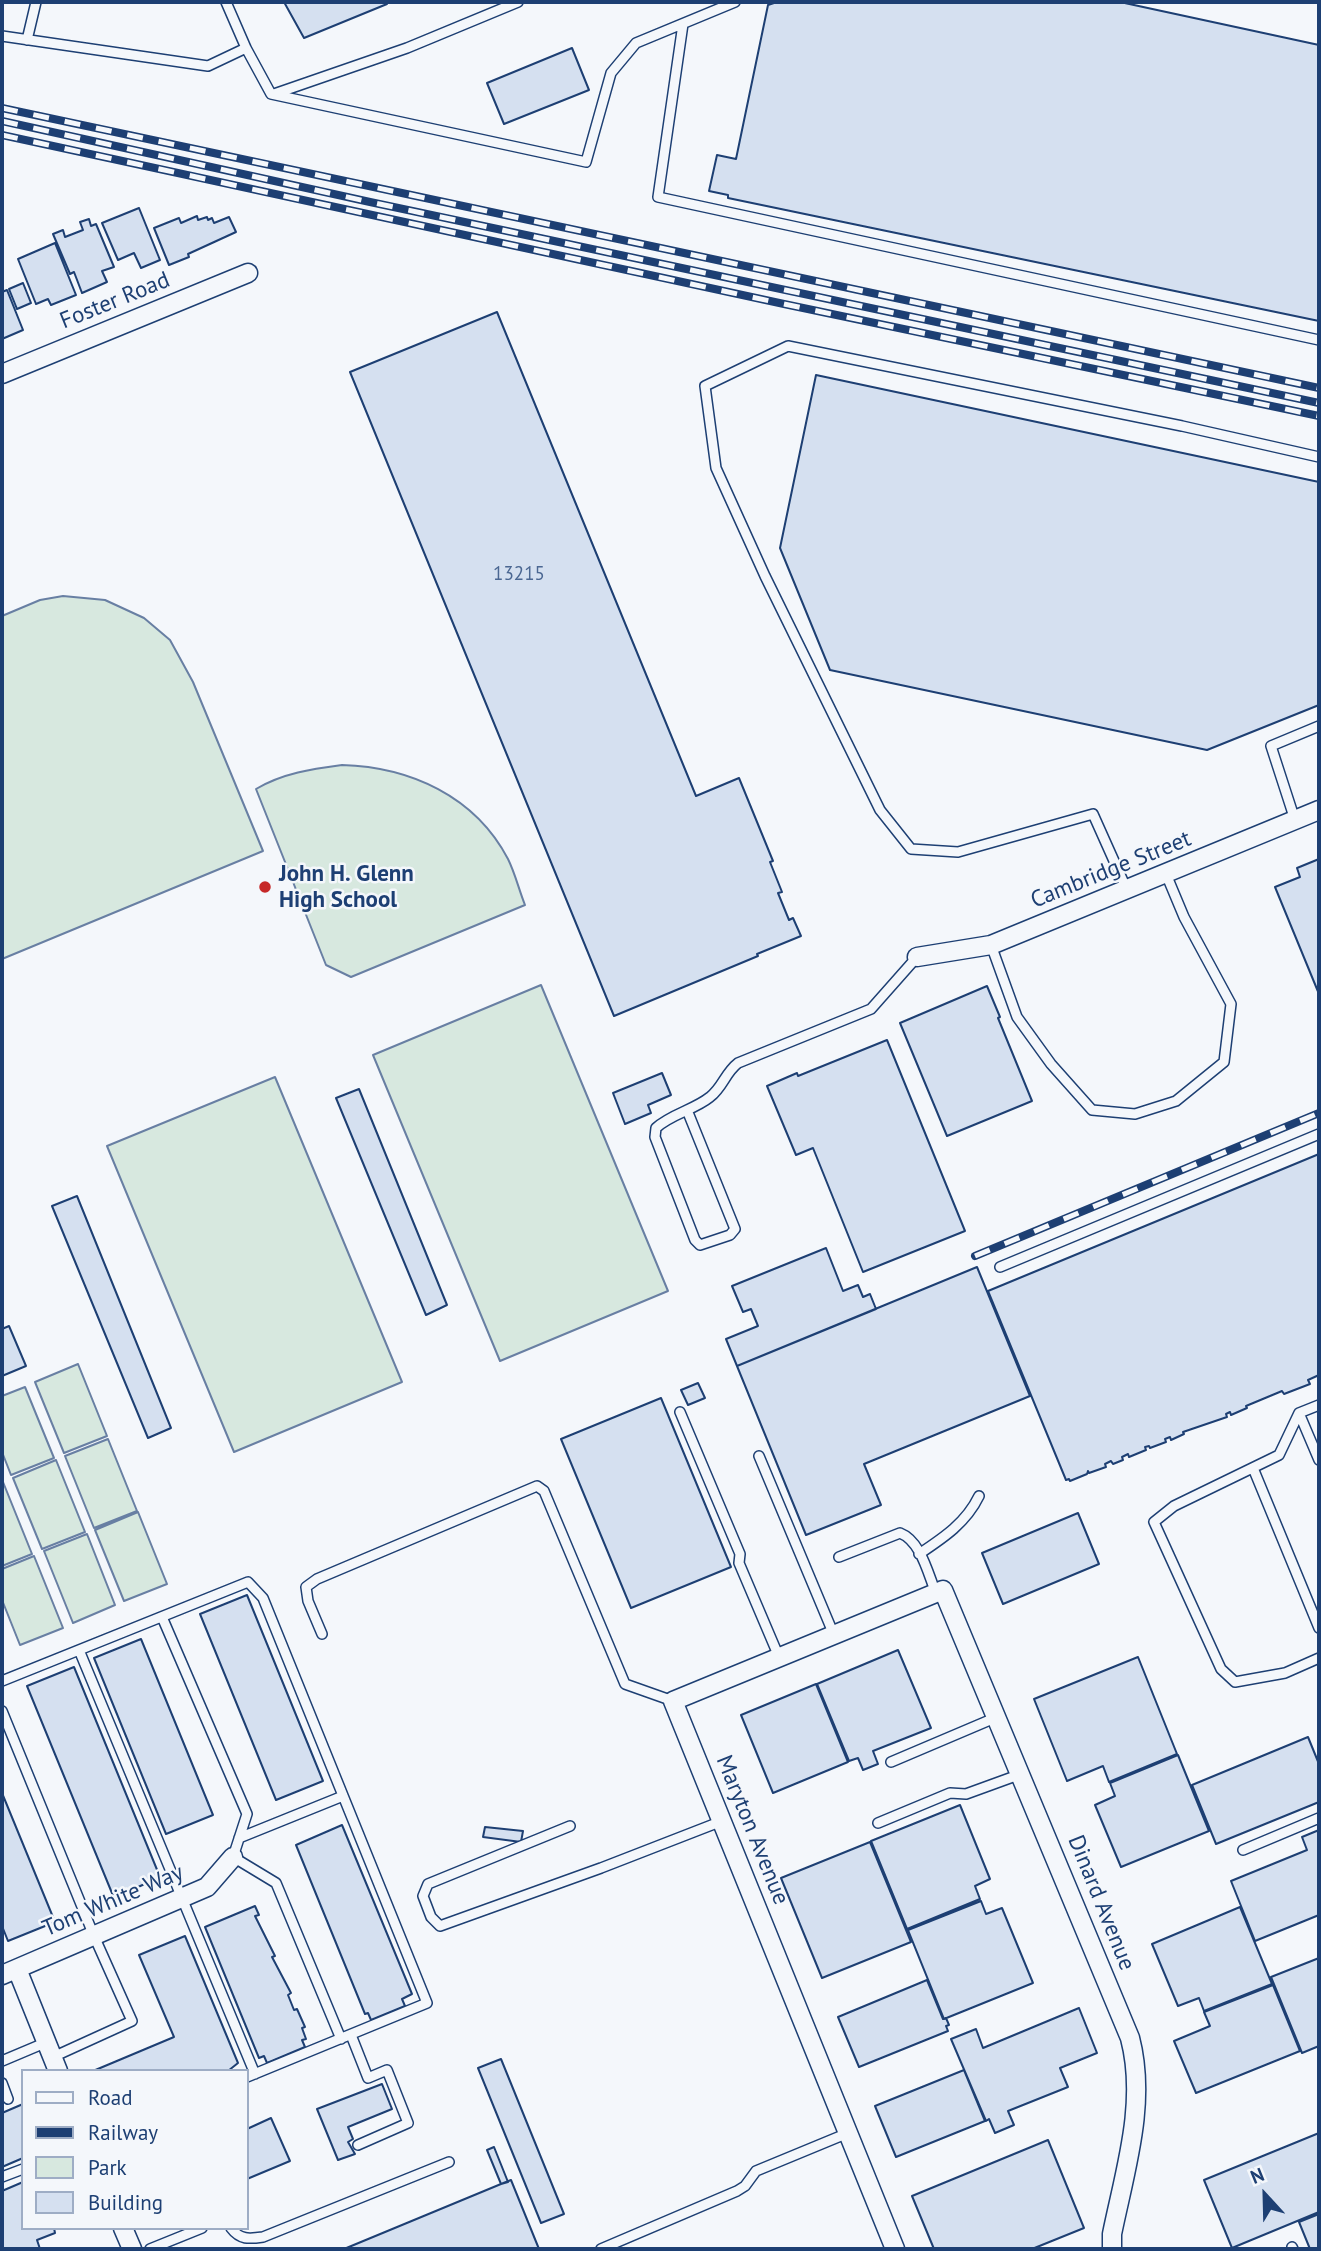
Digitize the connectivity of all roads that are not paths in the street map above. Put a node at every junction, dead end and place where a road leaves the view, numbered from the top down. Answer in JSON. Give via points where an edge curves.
{"nodes":[{"id":1,"x":36,"y":2,"type":"edge"},
{"id":2,"x":226,"y":2,"type":"edge"},
{"id":3,"x":518,"y":2,"type":"edge"},
{"id":4,"x":735,"y":2,"type":"edge"},
{"id":5,"x":682,"y":24,"type":"junction"},
{"id":6,"x":2,"y":36,"type":"edge"},
{"id":7,"x":27,"y":40,"type":"junction"},
{"id":8,"x":246,"y":48,"type":"junction"},
{"id":9,"x":271,"y":94,"type":"junction"},
{"id":10,"x":248,"y":273,"type":"dead end"},
{"id":11,"x":1319,"y":340,"type":"edge"},
{"id":12,"x":2,"y":374,"type":"edge"},
{"id":13,"x":1319,"y":457,"type":"edge"},
{"id":14,"x":1319,"y":726,"type":"edge"},
{"id":15,"x":1319,"y":810,"type":"edge"},
{"id":16,"x":1295,"y":820,"type":"junction"},
{"id":17,"x":1166,"y":874,"type":"junction"},
{"id":18,"x":1127,"y":890,"type":"junction"},
{"id":19,"x":991,"y":945,"type":"junction"},
{"id":20,"x":917,"y":957,"type":"joint"},
{"id":21,"x":687,"y":1110,"type":"junction"},
{"id":22,"x":1319,"y":1134,"type":"edge"},
{"id":23,"x":1000,"y":1267,"type":"dead end"},
{"id":24,"x":1319,"y":1405,"type":"edge"},
{"id":25,"x":680,"y":1412,"type":"dead end"},
{"id":26,"x":1299,"y":1413,"type":"junction"},
{"id":27,"x":759,"y":1456,"type":"dead end"},
{"id":28,"x":1319,"y":1460,"type":"edge"},
{"id":29,"x":1253,"y":1468,"type":"junction"},
{"id":30,"x":979,"y":1496,"type":"dead end"},
{"id":31,"x":919,"y":1554,"type":"junction"},
{"id":32,"x":839,"y":1557,"type":"dead end"},
{"id":33,"x":939,"y":1591,"type":"junction"},
{"id":34,"x":162,"y":1617,"type":"junction"},
{"id":35,"x":1319,"y":1628,"type":"edge"},
{"id":36,"x":322,"y":1634,"type":"dead end"},
{"id":37,"x":834,"y":1634,"type":"junction"},
{"id":38,"x":79,"y":1650,"type":"junction"},
{"id":39,"x":779,"y":1657,"type":"junction"},
{"id":40,"x":1319,"y":1658,"type":"edge"},
{"id":41,"x":2,"y":1681,"type":"edge"},
{"id":42,"x":673,"y":1700,"type":"junction"},
{"id":43,"x":2,"y":1711,"type":"edge"},
{"id":44,"x":998,"y":1717,"type":"junction"},
{"id":45,"x":891,"y":1762,"type":"dead end"},
{"id":46,"x":1021,"y":1774,"type":"junction"},
{"id":47,"x":343,"y":1796,"type":"junction"},
{"id":48,"x":1319,"y":1818,"type":"edge"},
{"id":49,"x":722,"y":1821,"type":"junction"},
{"id":50,"x":878,"y":1823,"type":"dead end"},
{"id":51,"x":570,"y":1826,"type":"dead end"},
{"id":52,"x":239,"y":1839,"type":"junction"},
{"id":53,"x":1243,"y":1850,"type":"dead end"},
{"id":54,"x":233,"y":1857,"type":"junction"},
{"id":55,"x":182,"y":1898,"type":"junction"},
{"id":56,"x":94,"y":1936,"type":"junction"},
{"id":57,"x":7,"y":1970,"type":"edge"},
{"id":58,"x":351,"y":2035,"type":"junction"},
{"id":59,"x":341,"y":2039,"type":"junction"},
{"id":60,"x":53,"y":2057,"type":"edge"},
{"id":61,"x":2,"y":2061,"type":"edge"},
{"id":62,"x":251,"y":2075,"type":"edge"},
{"id":63,"x":2,"y":2083,"type":"edge"},
{"id":64,"x":8,"y":2098,"type":"dead end"},
{"id":65,"x":848,"y":2133,"type":"junction"},
{"id":66,"x":358,"y":2145,"type":"dead end"},
{"id":67,"x":449,"y":2162,"type":"dead end"},
{"id":68,"x":21,"y":2170,"type":"edge"},
{"id":69,"x":2,"y":2177,"type":"edge"},
{"id":70,"x":124,"y":2230,"type":"edge"},
{"id":71,"x":197,"y":2230,"type":"edge"},
{"id":72,"x":233,"y":2230,"type":"edge"},
{"id":73,"x":132,"y":2249,"type":"edge"},
{"id":74,"x":150,"y":2249,"type":"edge"},
{"id":75,"x":601,"y":2249,"type":"edge"},
{"id":76,"x":895,"y":2249,"type":"edge"},
{"id":77,"x":1112,"y":2249,"type":"edge"}],
"edges":[{"from":1,"to":7,"type":"lane"},
{"from":2,"to":8,"type":"lane"},
{"from":3,"to":9,"type":"lane","via":[[407,48]]},
{"from":4,"to":5,"type":"lane"},
{"from":5,"to":9,"type":"lane","via":[[636,43],[611,72],[586,162]]},
{"from":5,"to":11,"type":"lane","via":[[658,197]]},
{"from":6,"to":7,"type":"lane"},
{"from":7,"to":8,"type":"lane","via":[[208,66]]},
{"from":8,"to":9,"type":"lane"},
{"from":10,"to":12,"type":"street","name":"Foster Road"},
{"from":13,"to":18,"type":"lane","via":[[788,346],[705,386],[716,468],[880,810],[911,849],[958,852],[1093,814]]},
{"from":14,"to":16,"type":"lane","via":[[1270,746]]},
{"from":15,"to":16,"type":"street","name":"Cambridge Street"},
{"from":16,"to":17,"type":"street","name":"Cambridge Street"},
{"from":17,"to":18,"type":"street","name":"Cambridge Street"},
{"from":17,"to":19,"type":"lane","via":[[1231,1004],[1224,1062],[1176,1101],[1135,1114],[1092,1110],[1017,1017]]},
{"from":18,"to":19,"type":"street","name":"Cambridge Street"},
{"from":19,"to":20,"type":"street","name":"Cambridge Street"},
{"from":20,"to":21,"type":"lane","via":[[871,1009],[738,1063],[728,1071],[722,1087]]},
{"from":21,"to":21,"type":"lane","via":[[663,1122],[655,1137],[700,1245],[735,1230]]},
{"from":22,"to":23,"type":"lane"},
{"from":24,"to":26,"type":"lane"},
{"from":25,"to":39,"type":"lane"},
{"from":26,"to":28,"type":"lane"},
{"from":26,"to":29,"type":"lane","via":[[1279,1455]]},
{"from":27,"to":37,"type":"lane"},
{"from":29,"to":35,"type":"lane"},
{"from":29,"to":40,"type":"lane","via":[[1174,1506],[1154,1522],[1221,1669],[1235,1682],[1285,1673]]},
{"from":30,"to":31,"type":"lane","via":[[955,1528]]},
{"from":31,"to":32,"type":"lane","via":[[907,1535],[900,1533]]},
{"from":31,"to":33,"type":"lane"},
{"from":33,"to":37,"type":"street"},
{"from":33,"to":44,"type":"street","name":"Dinard Avenue"},
{"from":34,"to":38,"type":"lane"},
{"from":34,"to":47,"type":"lane","via":[[247,1582],[263,1598]]},
{"from":34,"to":52,"type":"lane","via":[[247,1814]]},
{"from":36,"to":42,"type":"lane","via":[[306,1587],[317,1579],[537,1486],[544,1491],[625,1684]]},
{"from":37,"to":39,"type":"street"},
{"from":38,"to":41,"type":"lane"},
{"from":38,"to":55,"type":"lane"},
{"from":39,"to":42,"type":"street"},
{"from":42,"to":49,"type":"street","name":"Maryton Avenue"},
{"from":43,"to":56,"type":"lane"},
{"from":44,"to":45,"type":"lane"},
{"from":44,"to":46,"type":"street","name":"Dinard Avenue"},
{"from":46,"to":50,"type":"lane","via":[[966,1794],[950,1793]]},
{"from":46,"to":77,"type":"street","name":"Dinard Avenue","via":[[1135,2059],[1132,2140]]},
{"from":47,"to":52,"type":"lane"},
{"from":47,"to":58,"type":"lane","via":[[427,2003]]},
{"from":48,"to":53,"type":"lane"},
{"from":49,"to":51,"type":"lane","via":[[440,1926],[430,1917],[423,1896],[428,1884]]},
{"from":49,"to":65,"type":"street","name":"Maryton Avenue"},
{"from":52,"to":54,"type":"lane"},
{"from":54,"to":55,"type":"street","name":"Tom White Way","via":[[207,1887]]},
{"from":54,"to":59,"type":"lane","via":[[276,1883]]},
{"from":55,"to":56,"type":"street","name":"Tom White Way"},
{"from":55,"to":62,"type":"lane"},
{"from":56,"to":57,"type":"street","name":"Tom White Way"},
{"from":56,"to":60,"type":"lane","via":[[132,2021]]},
{"from":57,"to":60,"type":"street"},
{"from":58,"to":59,"type":"lane"},
{"from":58,"to":66,"type":"lane","via":[[368,2078],[387,2070],[408,2123]]},
{"from":59,"to":62,"type":"lane"},
{"from":60,"to":61,"type":"lane"},
{"from":63,"to":64,"type":"lane"},
{"from":65,"to":75,"type":"lane","via":[[756,2171],[737,2191]]},
{"from":65,"to":76,"type":"street","name":"Maryton Avenue"},
{"from":67,"to":72,"type":"lane","via":[[262,2237],[241,2238]]},
{"from":68,"to":69,"type":"lane"},
{"from":70,"to":73,"type":"street"},
{"from":71,"to":74,"type":"lane"}]}
